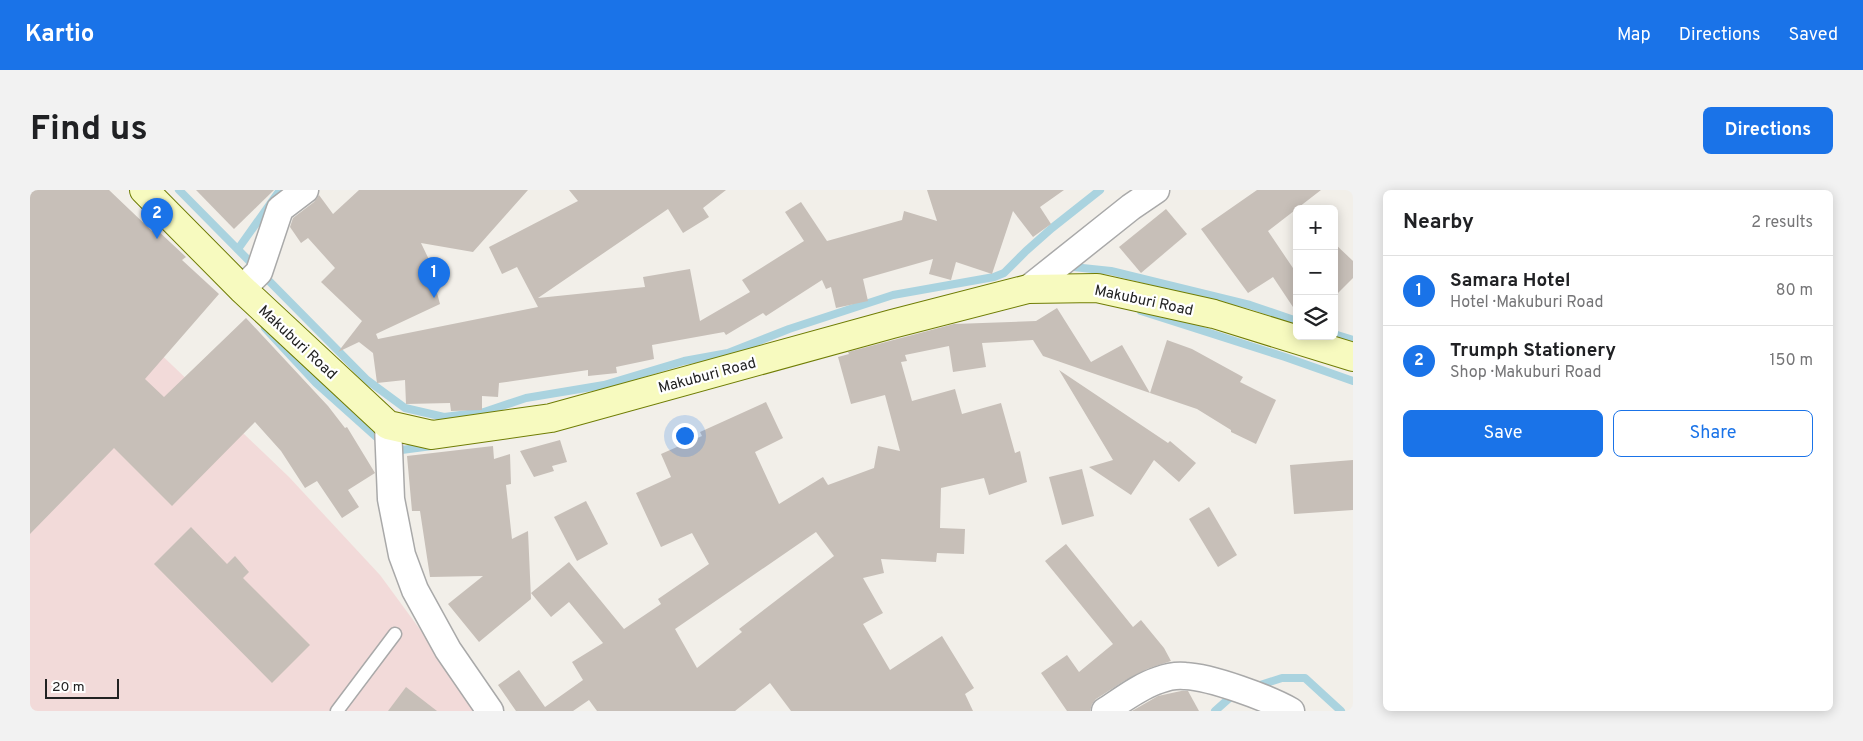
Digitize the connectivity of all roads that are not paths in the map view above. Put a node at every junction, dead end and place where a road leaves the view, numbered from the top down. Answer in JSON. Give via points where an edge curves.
{"nodes":[{"id":1,"x":144,"y":190,"type":"edge"},
{"id":2,"x":305,"y":190,"type":"edge"},
{"id":3,"x":1156,"y":190,"type":"edge"},
{"id":4,"x":242,"y":289,"type":"junction"},
{"id":5,"x":1028,"y":289,"type":"junction"},
{"id":6,"x":1353,"y":357,"type":"edge"},
{"id":7,"x":388,"y":426,"type":"junction"},
{"id":8,"x":395,"y":634,"type":"dead end"},
{"id":9,"x":337,"y":711,"type":"edge"},
{"id":10,"x":490,"y":711,"type":"edge"},
{"id":11,"x":1105,"y":711,"type":"edge"},
{"id":12,"x":1291,"y":711,"type":"edge"}],
"edges":[{"from":1,"to":4,"type":"street","name":"Makuburi Road"},
{"from":2,"to":4,"type":"street","via":[[280,209],[259,272]]},
{"from":3,"to":5,"type":"street"},
{"from":4,"to":7,"type":"street","name":"Makuburi Road"},
{"from":5,"to":6,"type":"street","name":"Makuburi Road","via":[[1097,288],[1214,314]]},
{"from":5,"to":7,"type":"street","name":"Makuburi Road","via":[[551,418],[432,435]]},
{"from":7,"to":10,"type":"street","via":[[392,499],[402,555],[415,590],[448,650]]},
{"from":8,"to":9,"type":"lane"},
{"from":11,"to":12,"type":"street","via":[[1157,680],[1172,676],[1203,678]]}]}
